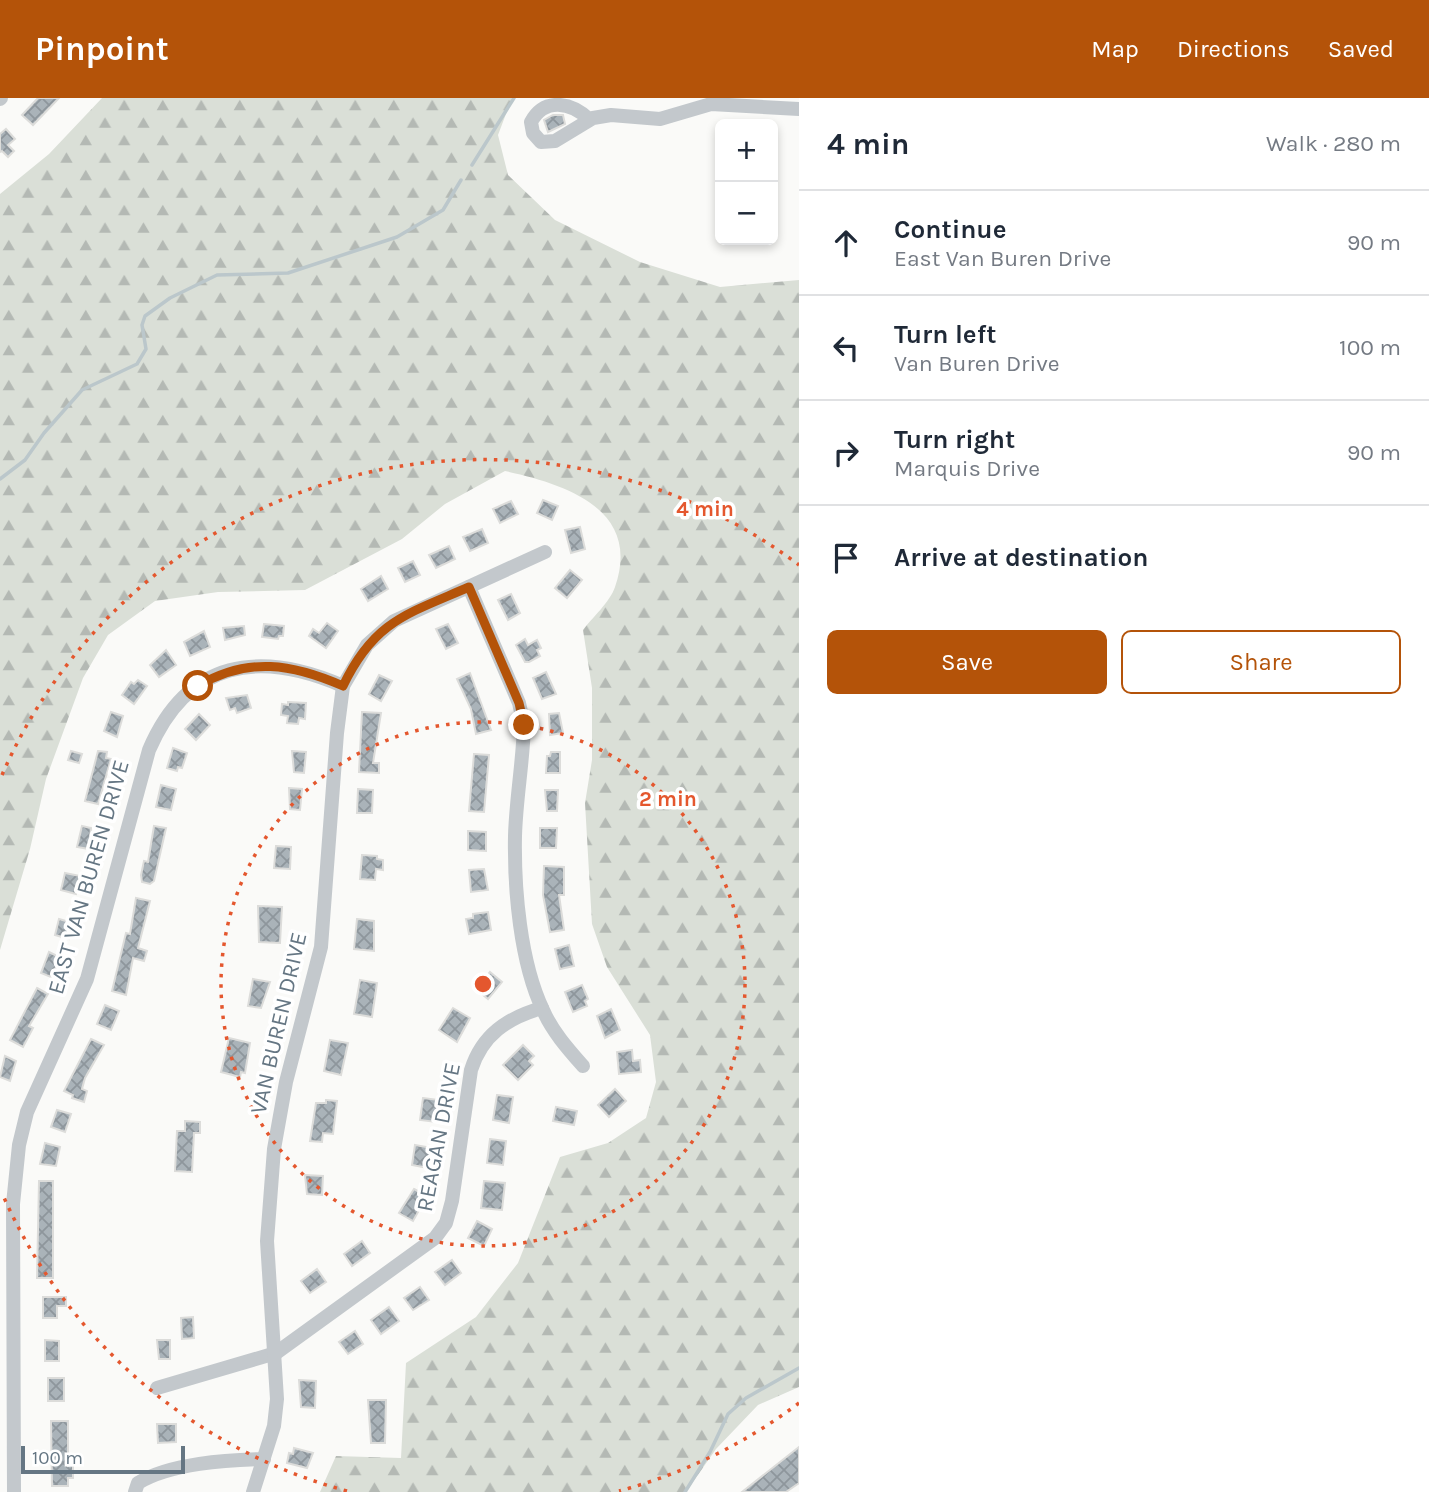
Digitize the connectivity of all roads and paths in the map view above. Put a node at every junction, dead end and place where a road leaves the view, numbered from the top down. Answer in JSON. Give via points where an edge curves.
{"nodes":[{"id":1,"x":799,"y":109,"type":"edge"},
{"id":2,"x":590,"y":120,"type":"dead end"},
{"id":3,"x":545,"y":552,"type":"dead end"},
{"id":4,"x":469,"y":587,"type":"junction"},
{"id":5,"x":343,"y":686,"type":"junction"},
{"id":6,"x":542,"y":1008,"type":"junction"},
{"id":7,"x":583,"y":1066,"type":"dead end"},
{"id":8,"x":276,"y":1353,"type":"junction"},
{"id":9,"x":157,"y":1388,"type":"dead end"},
{"id":10,"x":264,"y":1459,"type":"junction"},
{"id":11,"x":14,"y":1492,"type":"edge"},
{"id":12,"x":135,"y":1492,"type":"edge"},
{"id":13,"x":253,"y":1492,"type":"edge"}],
"edges":[{"from":1,"to":2,"type":"street","via":[[711,104],[660,119],[611,116]]},
{"from":3,"to":4,"type":"street"},
{"from":4,"to":5,"type":"street","name":"VAN BUREN DRIVE","via":[[384,627],[362,651]]},
{"from":4,"to":6,"type":"street","via":[[522,714],[516,876],[522,925]]},
{"from":5,"to":8,"type":"street","name":"VAN BUREN DRIVE","via":[[321,947],[286,1082],[273,1157],[267,1241]]},
{"from":5,"to":11,"type":"street","name":"EAST VAN BUREN DRIVE","via":[[276,665],[223,673],[198,686],[177,705],[149,750],[87,979],[27,1112],[19,1145],[13,1204]]},
{"from":6,"to":7,"type":"street","via":[[556,1034]]},
{"from":6,"to":8,"type":"street","name":"REAGAN DRIVE","via":[[513,1018],[494,1031],[474,1060],[452,1201],[442,1230]]},
{"from":8,"to":9,"type":"street","name":"REAGAN DRIVE"},
{"from":8,"to":10,"type":"street","name":"VAN BUREN DRIVE","via":[[276,1412]]},
{"from":10,"to":12,"type":"street","via":[[224,1460],[164,1473],[138,1483]]},
{"from":10,"to":13,"type":"street","name":"VAN BUREN DRIVE"}]}
